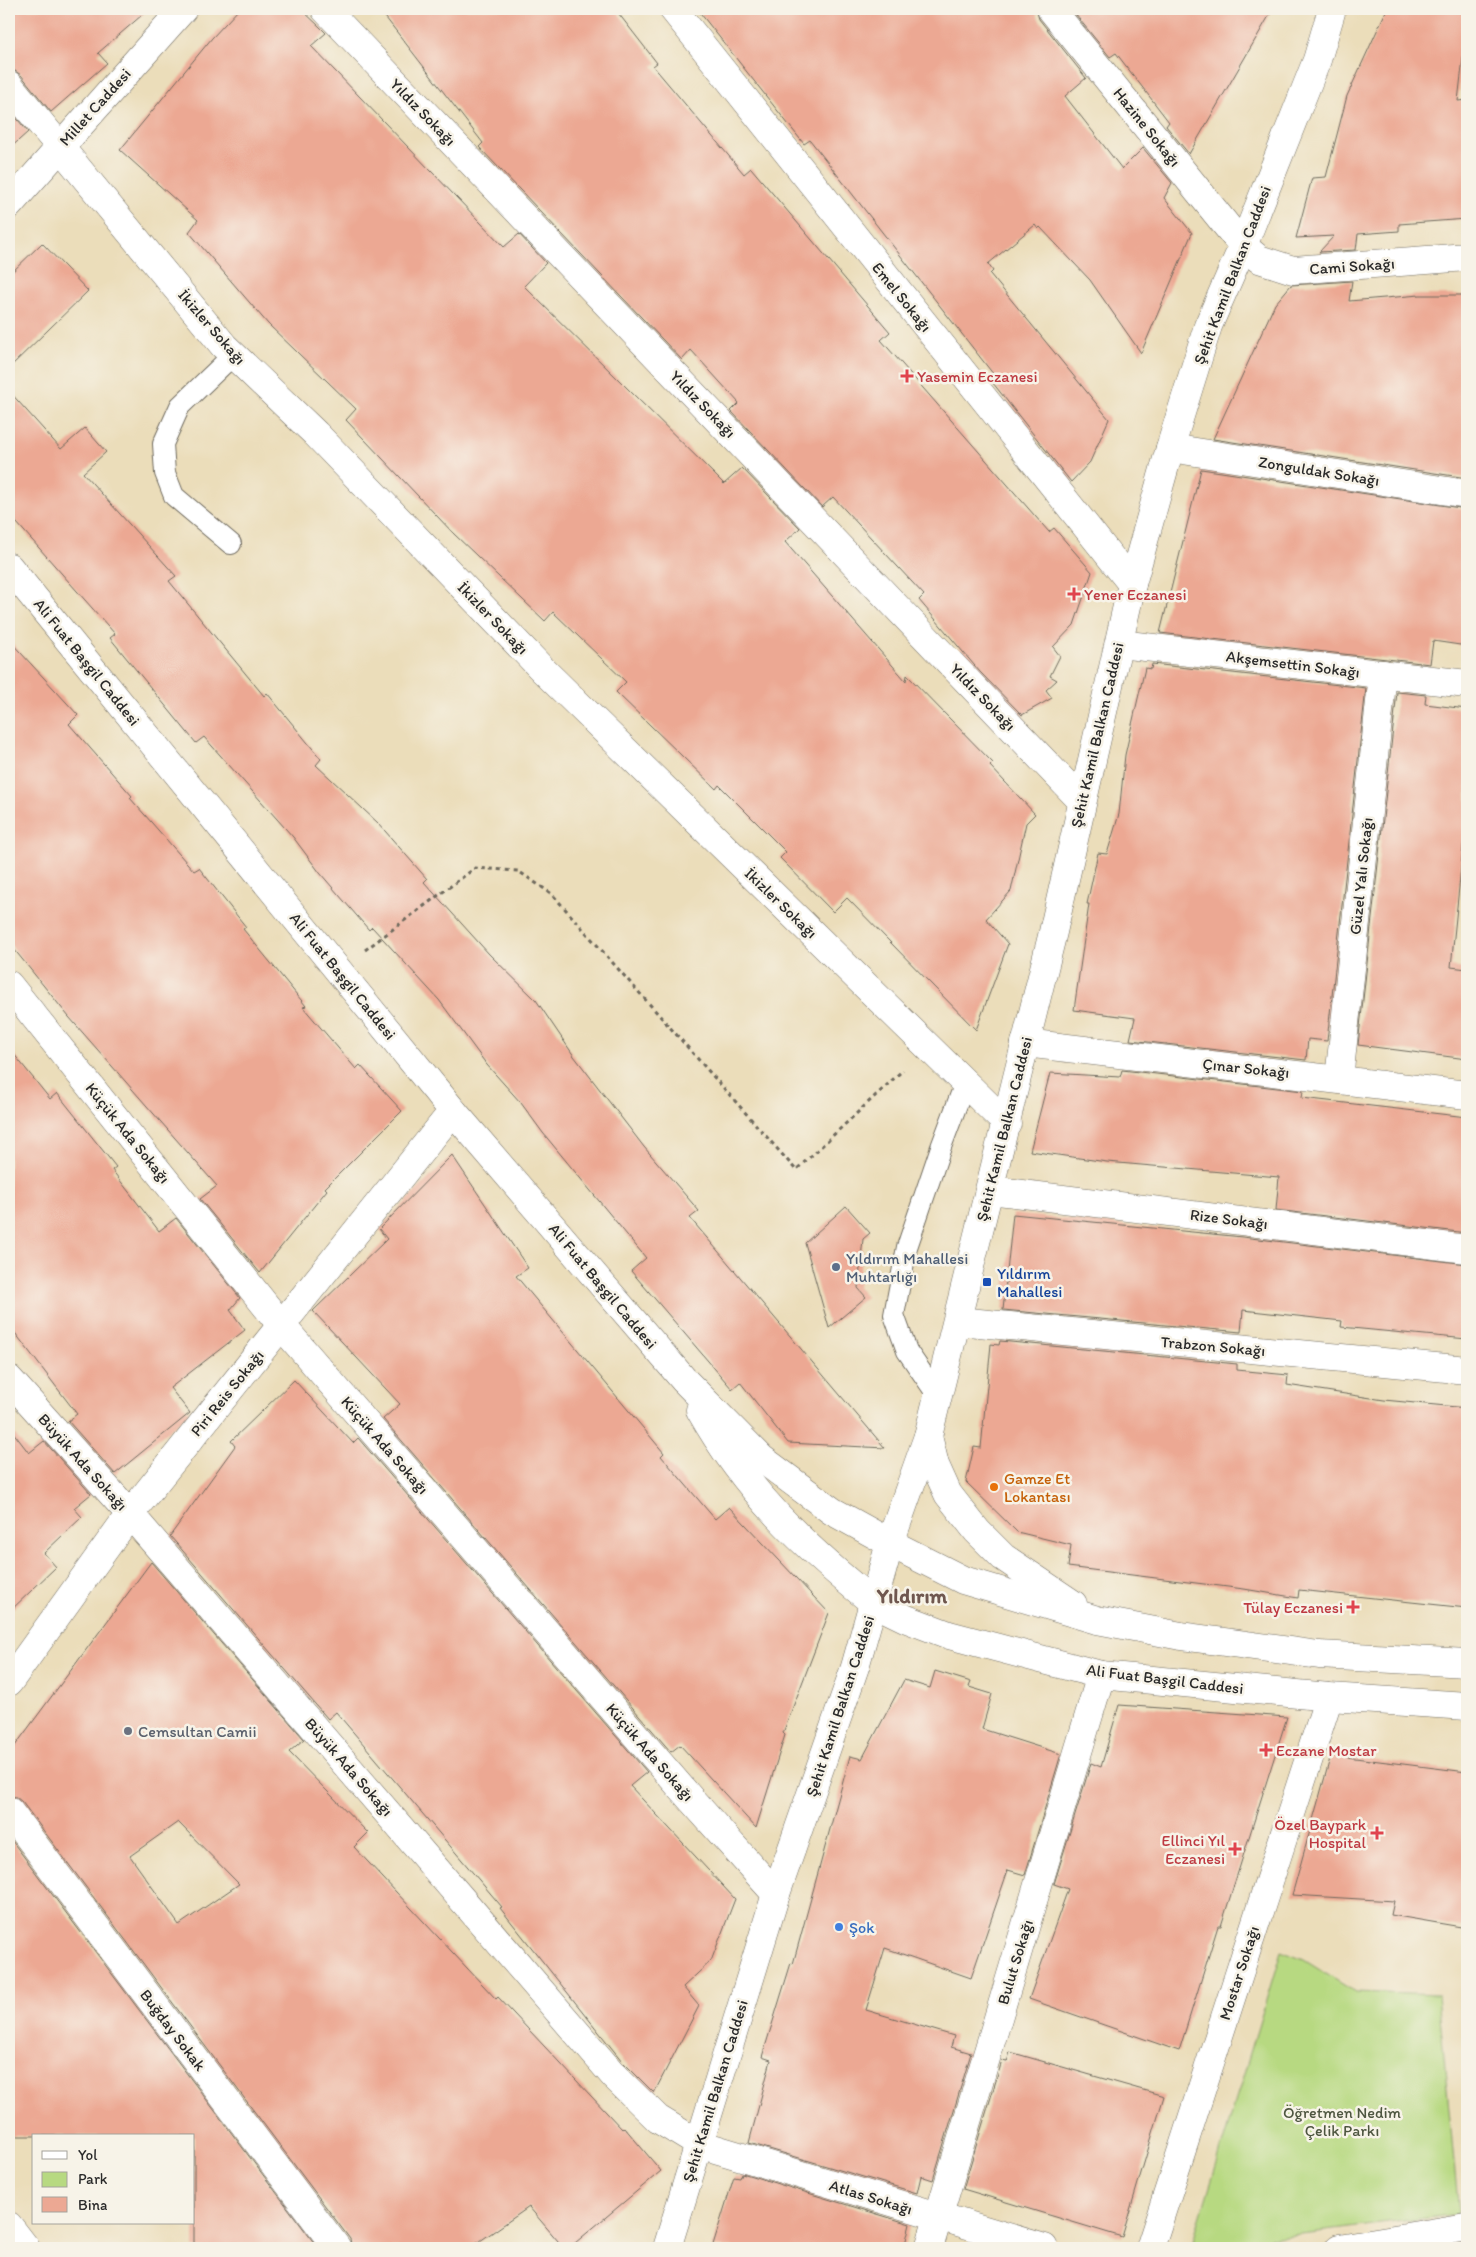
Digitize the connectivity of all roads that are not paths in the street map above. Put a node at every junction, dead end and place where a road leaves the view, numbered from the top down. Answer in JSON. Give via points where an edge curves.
{"nodes":[{"id":1,"x":183,"y":9,"type":"edge"},
{"id":2,"x":325,"y":9,"type":"edge"},
{"id":3,"x":673,"y":9,"type":"edge"},
{"id":4,"x":1051,"y":9,"type":"edge"},
{"id":5,"x":1332,"y":9,"type":"edge"},
{"id":6,"x":9,"y":85,"type":"edge"},
{"id":7,"x":61,"y":145,"type":"junction"},
{"id":8,"x":9,"y":205,"type":"edge"},
{"id":9,"x":1243,"y":246,"type":"junction"},
{"id":10,"x":1467,"y":257,"type":"edge"},
{"id":11,"x":234,"y":354,"type":"junction"},
{"id":12,"x":1170,"y":448,"type":"junction"},
{"id":13,"x":1467,"y":494,"type":"edge"},
{"id":14,"x":231,"y":544,"type":"dead end"},
{"id":15,"x":9,"y":567,"type":"edge"},
{"id":16,"x":1132,"y":584,"type":"junction"},
{"id":17,"x":1119,"y":644,"type":"junction"},
{"id":18,"x":1383,"y":674,"type":"junction"},
{"id":19,"x":1467,"y":684,"type":"edge"},
{"id":20,"x":1081,"y":800,"type":"junction"},
{"id":21,"x":9,"y":985,"type":"edge"},
{"id":22,"x":1025,"y":1043,"type":"junction"},
{"id":23,"x":1339,"y":1078,"type":"junction"},
{"id":24,"x":965,"y":1083,"type":"junction"},
{"id":25,"x":1467,"y":1095,"type":"edge"},
{"id":26,"x":454,"y":1111,"type":"junction"},
{"id":27,"x":1007,"y":1124,"type":"junction"},
{"id":28,"x":990,"y":1190,"type":"junction"},
{"id":29,"x":1467,"y":1249,"type":"edge"},
{"id":30,"x":958,"y":1321,"type":"junction"},
{"id":31,"x":282,"y":1326,"type":"junction"},
{"id":32,"x":1467,"y":1370,"type":"edge"},
{"id":33,"x":9,"y":1379,"type":"edge"},
{"id":34,"x":684,"y":1380,"type":"junction"},
{"id":35,"x":938,"y":1396,"type":"junction"},
{"id":36,"x":928,"y":1436,"type":"junction"},
{"id":37,"x":130,"y":1514,"type":"junction"},
{"id":38,"x":890,"y":1543,"type":"junction"},
{"id":39,"x":874,"y":1603,"type":"junction"},
{"id":40,"x":1097,"y":1620,"type":"junction"},
{"id":41,"x":1467,"y":1663,"type":"edge"},
{"id":42,"x":1101,"y":1675,"type":"junction"},
{"id":43,"x":9,"y":1682,"type":"edge"},
{"id":44,"x":1329,"y":1697,"type":"junction"},
{"id":45,"x":1467,"y":1706,"type":"edge"},
{"id":46,"x":9,"y":1811,"type":"edge"},
{"id":47,"x":776,"y":1894,"type":"junction"},
{"id":48,"x":699,"y":2144,"type":"junction"},
{"id":49,"x":938,"y":2217,"type":"junction"},
{"id":50,"x":9,"y":2226,"type":"edge"},
{"id":51,"x":1467,"y":2227,"type":"edge"},
{"id":52,"x":26,"y":2248,"type":"edge"},
{"id":53,"x":337,"y":2248,"type":"edge"},
{"id":54,"x":667,"y":2248,"type":"edge"},
{"id":55,"x":929,"y":2248,"type":"edge"},
{"id":56,"x":1044,"y":2248,"type":"edge"},
{"id":57,"x":1150,"y":2248,"type":"edge"},
{"id":58,"x":1339,"y":2248,"type":"edge"}],
"edges":[{"from":1,"to":7,"type":"street","name":"Millet Caddesi"},
{"from":2,"to":20,"type":"street","name":"Yıldız Sokağı"},
{"from":3,"to":16,"type":"street","name":"Emel Sokağı"},
{"from":4,"to":9,"type":"street","name":"Hazine Sokağı"},
{"from":5,"to":9,"type":"street","name":"Şehit Kamil Balkan Caddesi","via":[[1317,60]]},
{"from":6,"to":7,"type":"street","name":"İkizler Sokağı"},
{"from":7,"to":8,"type":"street","name":"Millet Caddesi"},
{"from":7,"to":11,"type":"street","name":"İkizler Sokağı"},
{"from":9,"to":10,"type":"street","name":"Cami Sokağı","via":[[1259,259],[1293,270]]},
{"from":9,"to":12,"type":"street","name":"Şehit Kamil Balkan Caddesi","via":[[1208,326]]},
{"from":11,"to":14,"type":"lane","via":[[180,406],[163,444],[165,473],[174,496]]},
{"from":11,"to":24,"type":"street","name":"İkizler Sokağı","via":[[316,434],[544,670]]},
{"from":12,"to":13,"type":"street","name":"Zonguldak Sokağı"},
{"from":12,"to":16,"type":"street","name":"Şehit Kamil Balkan Caddesi"},
{"from":15,"to":26,"type":"street","name":"Ali Fuat Başgil Caddesi"},
{"from":16,"to":17,"type":"street","name":"Şehit Kamil Balkan Caddesi"},
{"from":17,"to":18,"type":"street","name":"Akşemsettin Sokağı"},
{"from":17,"to":20,"type":"street","name":"Şehit Kamil Balkan Caddesi"},
{"from":18,"to":19,"type":"street","name":"Akşemsettin Sokağı"},
{"from":18,"to":23,"type":"street","name":"Güzel Yalı Sokağı"},
{"from":20,"to":22,"type":"street","name":"Şehit Kamil Balkan Caddesi"},
{"from":21,"to":31,"type":"street","name":"Küçük Ada Sokağı"},
{"from":22,"to":23,"type":"street","name":"Çınar Sokağı"},
{"from":22,"to":27,"type":"street","name":"Şehit Kamil Balkan Caddesi"},
{"from":23,"to":25,"type":"street","name":"Çınar Sokağı"},
{"from":24,"to":27,"type":"street","name":"İkizler Sokağı"},
{"from":24,"to":35,"type":"lane","via":[[907,1247],[894,1315],[907,1351]]},
{"from":26,"to":31,"type":"street","name":"Piri Reis Sokağı"},
{"from":26,"to":34,"type":"street","name":"Ali Fuat Başgil Caddesi"},
{"from":27,"to":28,"type":"street","name":"Şehit Kamil Balkan Caddesi"},
{"from":28,"to":29,"type":"street","name":"Rize Sokağı"},
{"from":28,"to":30,"type":"street","name":"Şehit Kamil Balkan Caddesi"},
{"from":30,"to":32,"type":"street","name":"Trabzon Sokağı"},
{"from":30,"to":35,"type":"street","name":"Şehit Kamil Balkan Caddesi"},
{"from":31,"to":37,"type":"street","name":"Piri Reis Sokağı"},
{"from":31,"to":47,"type":"street","name":"Küçük Ada Sokağı"},
{"from":33,"to":37,"type":"street","name":"Büyük Ada Sokağı"},
{"from":34,"to":38,"type":"street","via":[[762,1459],[832,1511]]},
{"from":34,"to":39,"type":"street","name":"Ali Fuat Başgil Caddesi","via":[[719,1443],[764,1503],[821,1559]]},
{"from":35,"to":36,"type":"street","name":"Şehit Kamil Balkan Caddesi"},
{"from":36,"to":38,"type":"street","name":"Şehit Kamil Balkan Caddesi"},
{"from":36,"to":40,"type":"street","via":[[935,1465],[948,1494],[976,1531],[1003,1557]]},
{"from":37,"to":43,"type":"street","name":"Piri Reis Sokağı"},
{"from":37,"to":48,"type":"street","name":"Büyük Ada Sokağı","via":[[615,2077],[658,2119]]},
{"from":38,"to":39,"type":"street","name":"Şehit Kamil Balkan Caddesi"},
{"from":38,"to":40,"type":"street","via":[[963,1580]]},
{"from":39,"to":42,"type":"street","name":"Ali Fuat Başgil Caddesi","via":[[949,1635]]},
{"from":39,"to":47,"type":"street","name":"Şehit Kamil Balkan Caddesi"},
{"from":40,"to":41,"type":"street","via":[[1181,1636],[1319,1655]]},
{"from":42,"to":44,"type":"street","name":"Ali Fuat Başgil Caddesi"},
{"from":42,"to":49,"type":"street","name":"Bulut Sokağı"},
{"from":44,"to":45,"type":"street","name":"Ali Fuat Başgil Caddesi"},
{"from":44,"to":57,"type":"street","name":"Mostar Sokağı"},
{"from":46,"to":53,"type":"street","name":"Buğday Sokak"},
{"from":47,"to":48,"type":"street","name":"Şehit Kamil Balkan Caddesi"},
{"from":48,"to":49,"type":"street","name":"Atlas Sokağı"},
{"from":48,"to":54,"type":"street","name":"Şehit Kamil Balkan Caddesi"},
{"from":49,"to":55,"type":"street","name":"Bulut Sokağı"},
{"from":49,"to":56,"type":"street","name":"Atlas Sokağı"},
{"from":50,"to":52,"type":"street"},
{"from":51,"to":58,"type":"street"}]}
